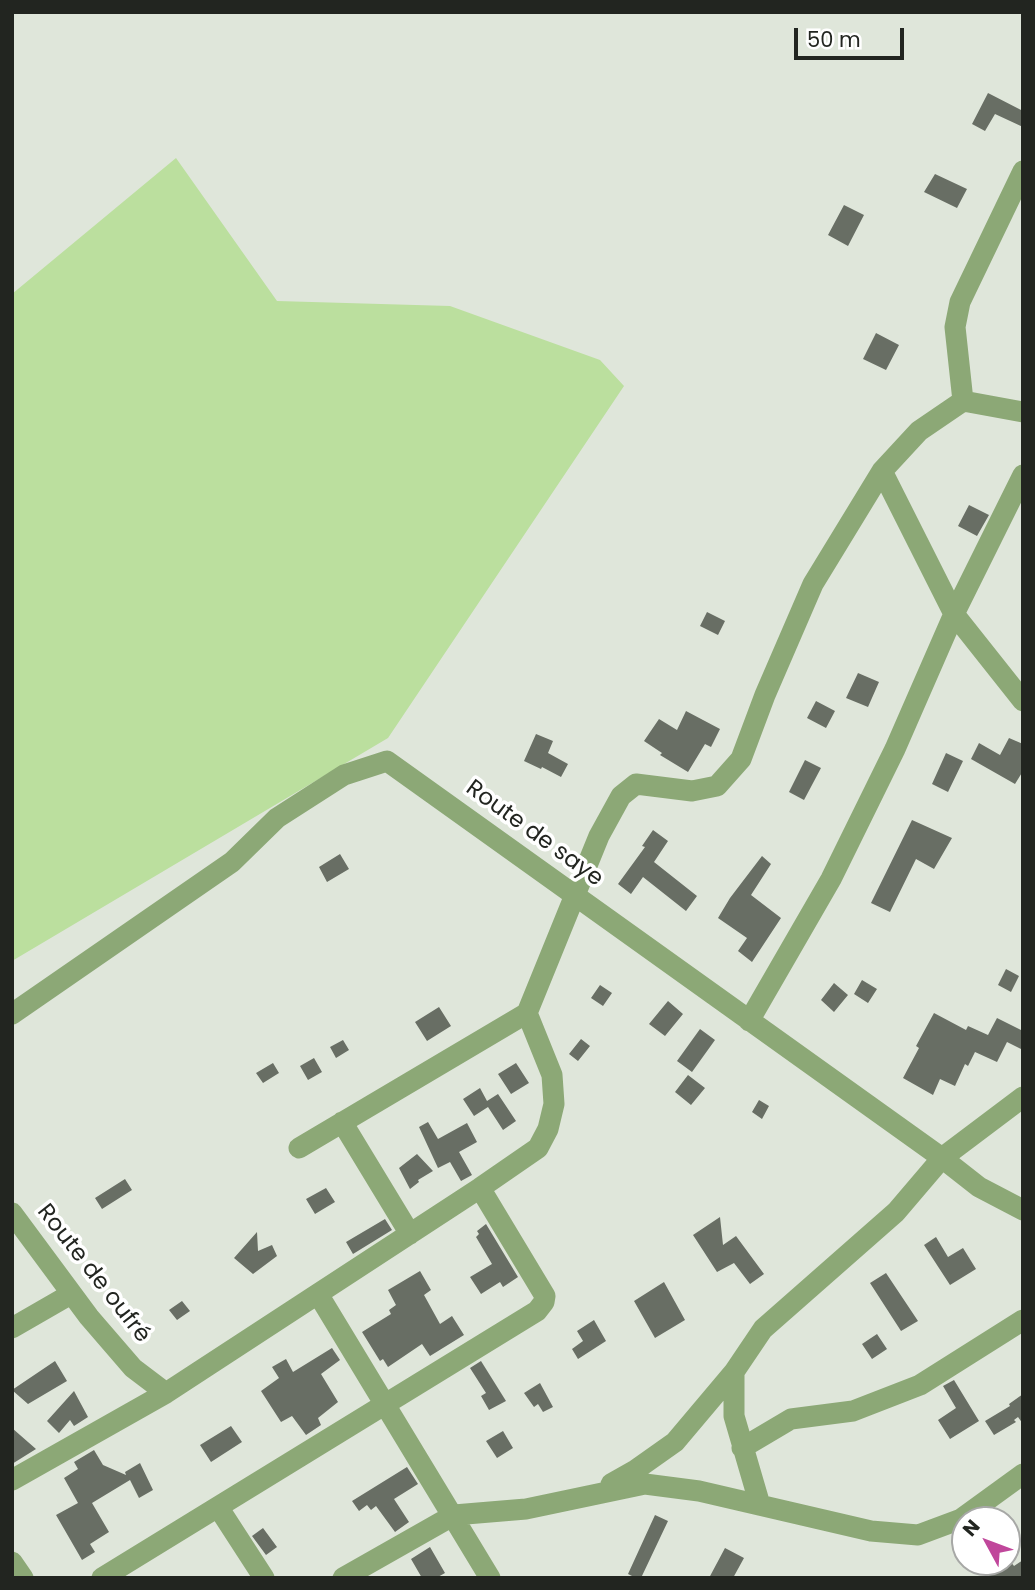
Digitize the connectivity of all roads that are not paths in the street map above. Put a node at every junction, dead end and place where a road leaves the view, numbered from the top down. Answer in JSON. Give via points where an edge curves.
{"nodes":[{"id":1,"x":1023,"y":171,"type":"edge"},
{"id":2,"x":963,"y":401,"type":"junction"},
{"id":3,"x":1023,"y":412,"type":"edge"},
{"id":4,"x":882,"y":471,"type":"junction"},
{"id":5,"x":1023,"y":475,"type":"edge"},
{"id":6,"x":954,"y":614,"type":"junction"},
{"id":7,"x":1023,"y":701,"type":"edge"},
{"id":8,"x":574,"y":895,"type":"junction"},
{"id":9,"x":527,"y":1013,"type":"junction"},
{"id":10,"x":12,"y":1014,"type":"edge"},
{"id":11,"x":749,"y":1021,"type":"junction"},
{"id":12,"x":1023,"y":1097,"type":"edge"},
{"id":13,"x":342,"y":1122,"type":"junction"},
{"id":14,"x":299,"y":1148,"type":"dead end"},
{"id":15,"x":942,"y":1158,"type":"junction"},
{"id":16,"x":480,"y":1188,"type":"junction"},
{"id":17,"x":1023,"y":1210,"type":"edge"},
{"id":18,"x":12,"y":1213,"type":"edge"},
{"id":19,"x":410,"y":1234,"type":"junction"},
{"id":20,"x":71,"y":1294,"type":"junction"},
{"id":21,"x":318,"y":1294,"type":"junction"},
{"id":22,"x":1023,"y":1320,"type":"edge"},
{"id":23,"x":12,"y":1328,"type":"edge"},
{"id":24,"x":734,"y":1372,"type":"junction"},
{"id":25,"x":166,"y":1393,"type":"junction"},
{"id":26,"x":384,"y":1403,"type":"junction"},
{"id":27,"x":742,"y":1448,"type":"junction"},
{"id":28,"x":1023,"y":1474,"type":"edge"},
{"id":29,"x":12,"y":1480,"type":"edge"},
{"id":30,"x":594,"y":1493,"type":"junction"},
{"id":31,"x":760,"y":1505,"type":"junction"},
{"id":32,"x":218,"y":1507,"type":"junction"},
{"id":33,"x":454,"y":1515,"type":"junction"},
{"id":34,"x":12,"y":1562,"type":"edge"},
{"id":35,"x":23,"y":1578,"type":"edge"},
{"id":36,"x":102,"y":1578,"type":"edge"},
{"id":37,"x":264,"y":1578,"type":"edge"},
{"id":38,"x":343,"y":1578,"type":"edge"},
{"id":39,"x":490,"y":1578,"type":"edge"}],
"edges":[{"from":1,"to":2,"type":"street","via":[[960,302],[955,327]]},
{"from":2,"to":3,"type":"street"},
{"from":2,"to":4,"type":"street","via":[[919,431]]},
{"from":4,"to":6,"type":"street"},
{"from":4,"to":8,"type":"street","via":[[813,584],[741,759],[718,786],[692,791],[636,784],[621,796]]},
{"from":5,"to":6,"type":"street"},
{"from":6,"to":7,"type":"street"},
{"from":6,"to":11,"type":"street","via":[[831,879]]},
{"from":8,"to":9,"type":"street"},
{"from":8,"to":10,"type":"street","name":"Route de saye","via":[[387,761],[344,775],[277,818],[232,862]]},
{"from":8,"to":11,"type":"street","name":"Route de saye"},
{"from":9,"to":13,"type":"street"},
{"from":9,"to":16,"type":"street","via":[[552,1075],[554,1104],[548,1129],[538,1148]]},
{"from":11,"to":15,"type":"street","name":"Route de saye"},
{"from":12,"to":15,"type":"street"},
{"from":13,"to":14,"type":"street"},
{"from":13,"to":19,"type":"street"},
{"from":15,"to":17,"type":"street","name":"Route de saye","via":[[979,1187]]},
{"from":15,"to":24,"type":"street","via":[[896,1212],[763,1329]]},
{"from":16,"to":19,"type":"street"},
{"from":16,"to":26,"type":"street","via":[[544,1302],[537,1311]]},
{"from":18,"to":20,"type":"street","name":"Route de oufré"},
{"from":19,"to":21,"type":"street"},
{"from":20,"to":23,"type":"street"},
{"from":20,"to":25,"type":"street","name":"Route de oufré","via":[[132,1368]]},
{"from":21,"to":25,"type":"street"},
{"from":21,"to":26,"type":"street"},
{"from":22,"to":27,"type":"street","via":[[920,1385],[853,1411],[791,1419]]},
{"from":24,"to":27,"type":"street","via":[[734,1416]]},
{"from":24,"to":30,"type":"street","via":[[675,1442]]},
{"from":25,"to":29,"type":"street"},
{"from":26,"to":32,"type":"street"},
{"from":26,"to":33,"type":"street"},
{"from":27,"to":31,"type":"street"},
{"from":28,"to":31,"type":"street","via":[[961,1519],[918,1535],[871,1531]]},
{"from":30,"to":31,"type":"street","via":[[645,1484],[699,1490]]},
{"from":30,"to":33,"type":"street","via":[[526,1509]]},
{"from":32,"to":36,"type":"street"},
{"from":32,"to":37,"type":"street"},
{"from":33,"to":38,"type":"street"},
{"from":33,"to":39,"type":"street"},
{"from":34,"to":35,"type":"street"}]}
